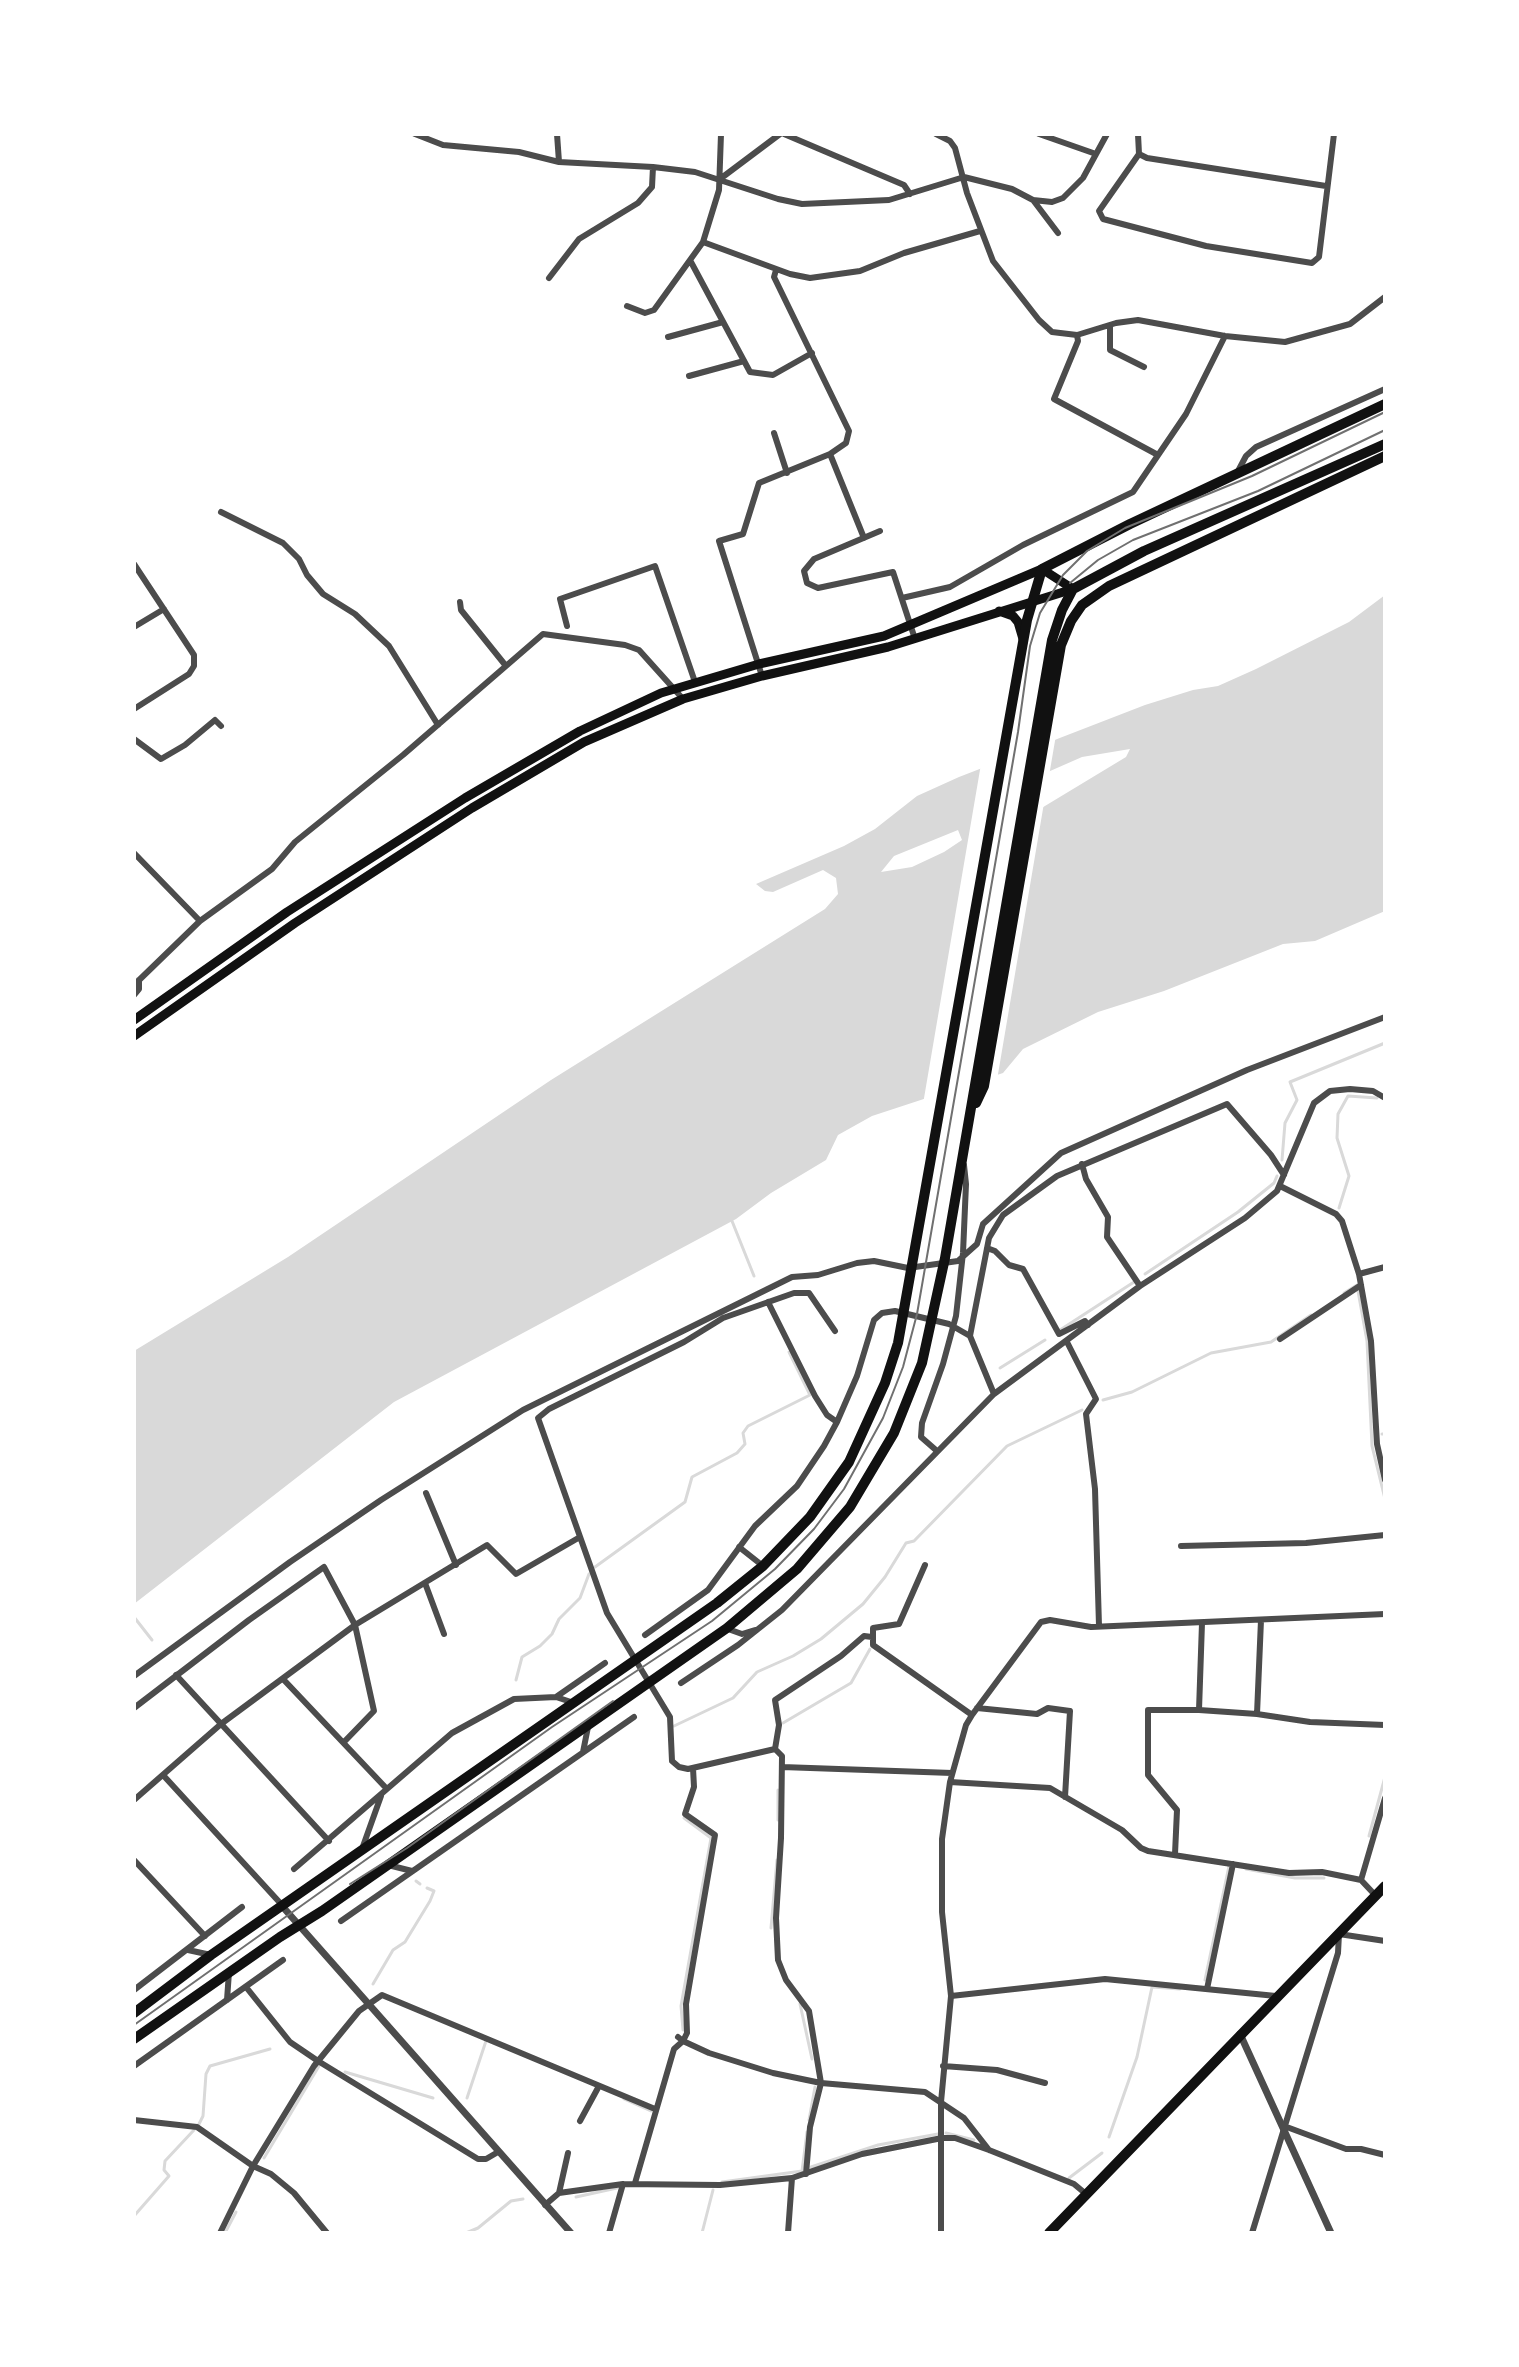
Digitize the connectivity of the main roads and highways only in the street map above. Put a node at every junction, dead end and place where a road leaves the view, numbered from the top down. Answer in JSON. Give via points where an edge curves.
{"nodes":[{"id":1,"x":1382,"y":405,"type":"edge"},
{"id":2,"x":1385,"y":444,"type":"edge"},
{"id":3,"x":1385,"y":456,"type":"edge"},
{"id":4,"x":1042,"y":569,"type":"junction"},
{"id":5,"x":1073,"y":589,"type":"junction"},
{"id":6,"x":1031,"y":600,"type":"junction"},
{"id":7,"x":999,"y":611,"type":"junction"},
{"id":8,"x":1022,"y":621,"type":"junction"},
{"id":9,"x":134,"y":1020,"type":"edge"},
{"id":10,"x":134,"y":1036,"type":"edge"},
{"id":11,"x":969,"y":1118,"type":"junction"},
{"id":12,"x":1385,"y":1886,"type":"edge"},
{"id":13,"x":134,"y":2013,"type":"edge"},
{"id":14,"x":134,"y":2039,"type":"edge"},
{"id":15,"x":1049,"y":2233,"type":"edge"}],
"edges":[{"from":1,"to":4,"type":"highway"},
{"from":2,"to":5,"type":"highway","via":[[1144,551]]},
{"from":3,"to":11,"type":"highway","via":[[1109,586],[1082,605],[1071,621],[1061,645],[984,1086]]},
{"from":4,"to":5,"type":"main road"},
{"from":4,"to":6,"type":"highway"},
{"from":4,"to":9,"type":"main road","via":[[884,636],[674,688],[580,731],[287,912]]},
{"from":5,"to":6,"type":"main road"},
{"from":5,"to":11,"type":"highway","via":[[1052,640]]},
{"from":6,"to":7,"type":"main road"},
{"from":6,"to":8,"type":"highway"},
{"from":7,"to":8,"type":"main road"},
{"from":7,"to":10,"type":"main road","via":[[915,639],[683,699],[584,742],[295,923]]},
{"from":8,"to":13,"type":"highway","via":[[1023,639],[898,1343],[869,1423],[834,1485],[763,1566]]},
{"from":11,"to":14,"type":"highway","via":[[922,1363],[894,1433],[850,1507],[797,1569],[727,1628]]},
{"from":12,"to":15,"type":"highway"}]}
